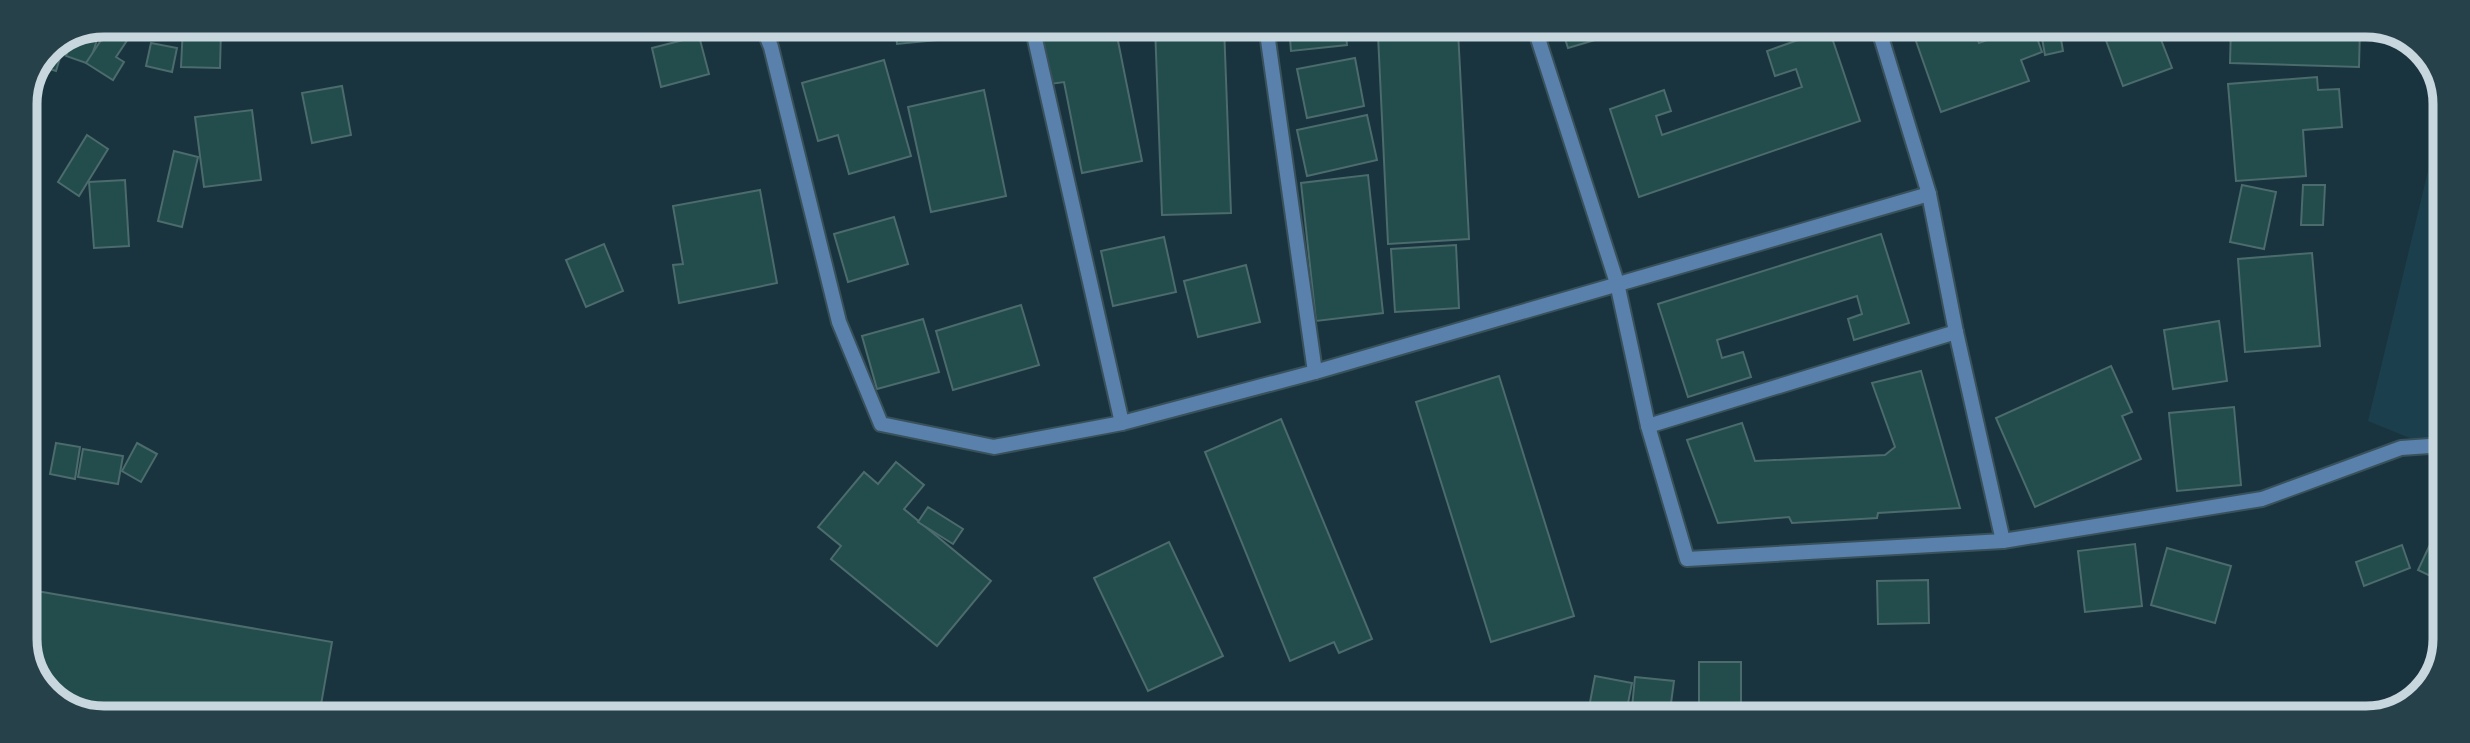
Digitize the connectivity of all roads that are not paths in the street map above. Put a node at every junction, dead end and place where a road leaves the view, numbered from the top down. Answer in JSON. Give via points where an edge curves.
{"nodes":[{"id":1,"x":767,"y":37,"type":"edge"},
{"id":2,"x":1034,"y":37,"type":"edge"},
{"id":3,"x":1268,"y":37,"type":"edge"},
{"id":4,"x":1538,"y":37,"type":"edge"},
{"id":5,"x":1881,"y":37,"type":"edge"},
{"id":6,"x":1929,"y":194,"type":"junction"},
{"id":7,"x":1617,"y":283,"type":"junction"},
{"id":8,"x":1956,"y":332,"type":"junction"},
{"id":9,"x":1315,"y":372,"type":"junction"},
{"id":10,"x":1122,"y":423,"type":"junction"},
{"id":11,"x":1648,"y":426,"type":"junction"},
{"id":12,"x":2433,"y":447,"type":"edge"},
{"id":13,"x":2003,"y":541,"type":"junction"}],
"edges":[{"from":1,"to":10,"type":"street","via":[[839,322],[881,424],[994,447]]},
{"from":2,"to":10,"type":"street"},
{"from":3,"to":9,"type":"street"},
{"from":4,"to":7,"type":"street"},
{"from":5,"to":6,"type":"street"},
{"from":6,"to":7,"type":"street"},
{"from":6,"to":8,"type":"street"},
{"from":7,"to":9,"type":"street"},
{"from":7,"to":11,"type":"street"},
{"from":8,"to":11,"type":"street"},
{"from":8,"to":13,"type":"street"},
{"from":9,"to":10,"type":"street"},
{"from":11,"to":13,"type":"street","via":[[1687,559]]},
{"from":12,"to":13,"type":"street","via":[[2401,448],[2262,499]]}]}
